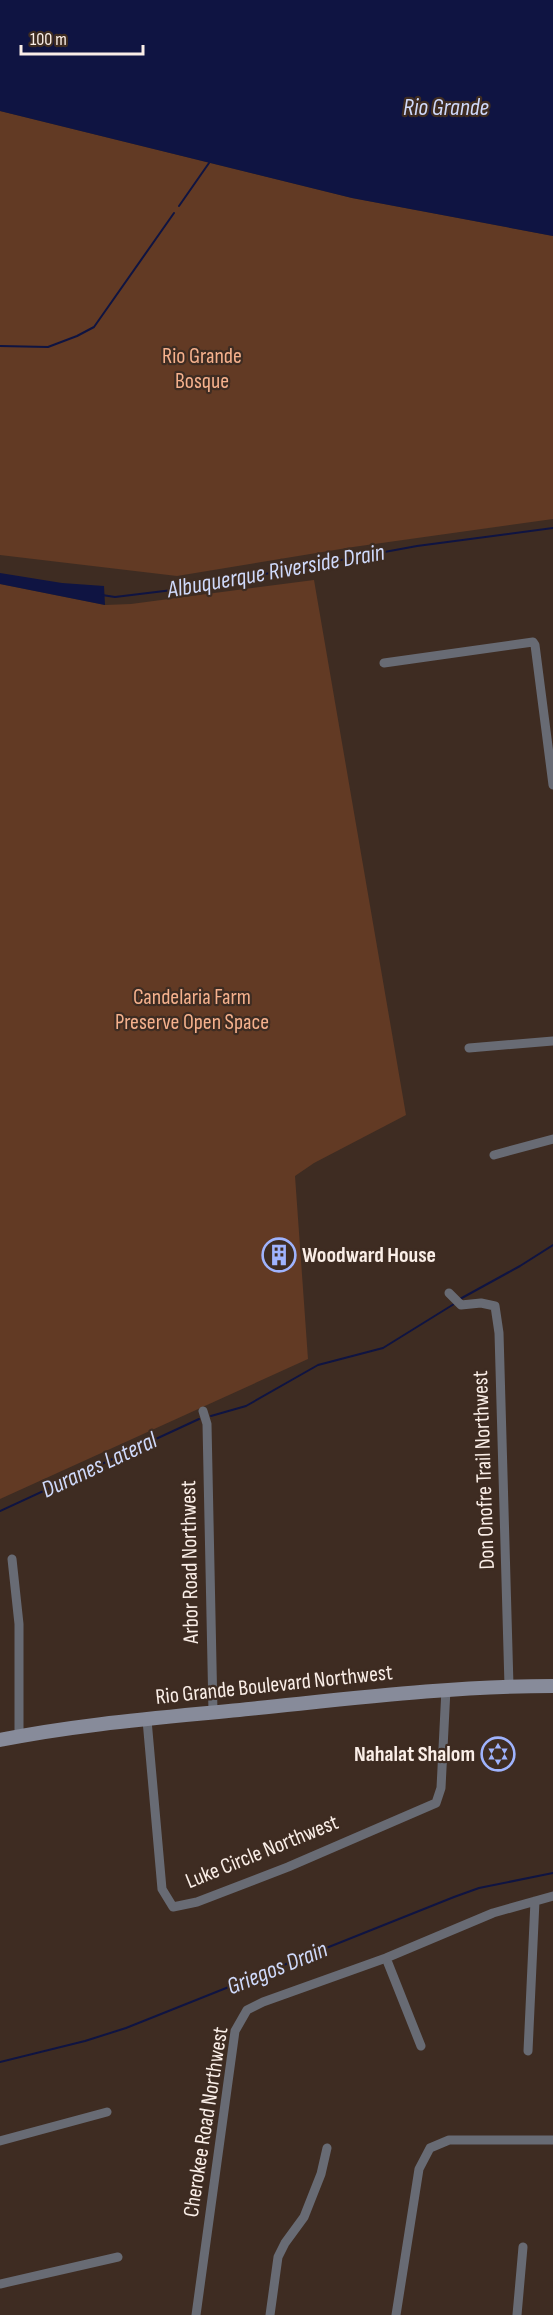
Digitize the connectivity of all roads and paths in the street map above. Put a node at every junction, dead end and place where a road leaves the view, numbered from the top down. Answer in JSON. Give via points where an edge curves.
{"nodes":[{"id":1,"x":384,"y":663,"type":"dead end"},
{"id":2,"x":553,"y":785,"type":"edge"},
{"id":3,"x":553,"y":1041,"type":"edge"},
{"id":4,"x":469,"y":1048,"type":"dead end"},
{"id":5,"x":553,"y":1139,"type":"edge"},
{"id":6,"x":495,"y":1155,"type":"dead end"},
{"id":7,"x":454,"y":1299,"type":"dead end"},
{"id":8,"x":202,"y":1411,"type":"dead end"},
{"id":9,"x":12,"y":1559,"type":"dead end"},
{"id":10,"x":510,"y":1686,"type":"junction"},
{"id":11,"x":553,"y":1686,"type":"edge"},
{"id":12,"x":446,"y":1689,"type":"junction"},
{"id":13,"x":213,"y":1712,"type":"junction"},
{"id":14,"x":147,"y":1720,"type":"junction"},
{"id":15,"x":19,"y":1736,"type":"junction"},
{"id":16,"x":0,"y":1740,"type":"edge"},
{"id":17,"x":553,"y":1896,"type":"edge"},
{"id":18,"x":535,"y":1901,"type":"junction"},
{"id":19,"x":386,"y":1958,"type":"junction"},
{"id":20,"x":421,"y":2046,"type":"dead end"},
{"id":21,"x":528,"y":2051,"type":"dead end"},
{"id":22,"x":107,"y":2112,"type":"dead end"},
{"id":23,"x":0,"y":2140,"type":"edge"},
{"id":24,"x":553,"y":2140,"type":"edge"},
{"id":25,"x":327,"y":2148,"type":"dead end"},
{"id":26,"x":523,"y":2247,"type":"dead end"},
{"id":27,"x":118,"y":2257,"type":"dead end"},
{"id":28,"x":0,"y":2284,"type":"edge"},
{"id":29,"x":196,"y":2315,"type":"edge"},
{"id":30,"x":270,"y":2315,"type":"edge"},
{"id":31,"x":396,"y":2315,"type":"edge"},
{"id":32,"x":517,"y":2315,"type":"edge"}],
"edges":[{"from":1,"to":2,"type":"street","via":[[528,642],[535,645]]},
{"from":3,"to":4,"type":"street"},
{"from":5,"to":6,"type":"street"},
{"from":7,"to":10,"type":"street","name":"Don Onofre Trail Northwest","via":[[467,1306],[481,1302],[495,1306],[499,1333]]},
{"from":8,"to":13,"type":"street","name":"Arbor Road Northwest","via":[[207,1424]]},
{"from":9,"to":15,"type":"street","via":[[19,1624]]},
{"from":10,"to":11,"type":"main road","name":"Rio Grande Boulevard Northwest"},
{"from":10,"to":12,"type":"main road","name":"Rio Grande Boulevard Northwest"},
{"from":12,"to":13,"type":"main road","name":"Rio Grande Boulevard Northwest"},
{"from":12,"to":14,"type":"street","name":"Luke Circle Northwest","via":[[441,1788],[436,1803],[278,1870],[197,1902],[173,1907],[162,1889]]},
{"from":13,"to":14,"type":"main road","name":"Rio Grande Boulevard Northwest"},
{"from":14,"to":15,"type":"main road","name":"Rio Grande Boulevard Northwest"},
{"from":15,"to":16,"type":"main road","name":"Rio Grande Boulevard Northwest"},
{"from":17,"to":18,"type":"street","name":"Cherokee Road Northwest"},
{"from":18,"to":19,"type":"street","name":"Cherokee Road Northwest","via":[[493,1913]]},
{"from":18,"to":21,"type":"street"},
{"from":19,"to":20,"type":"street"},
{"from":19,"to":29,"type":"street","name":"Cherokee Road Northwest","via":[[263,2002],[247,2010],[235,2031]]},
{"from":22,"to":23,"type":"street"},
{"from":24,"to":31,"type":"street","via":[[448,2140],[430,2148],[419,2169]]},
{"from":25,"to":30,"type":"street","via":[[304,2217],[278,2258]]},
{"from":26,"to":32,"type":"street"},
{"from":27,"to":28,"type":"street"}]}
